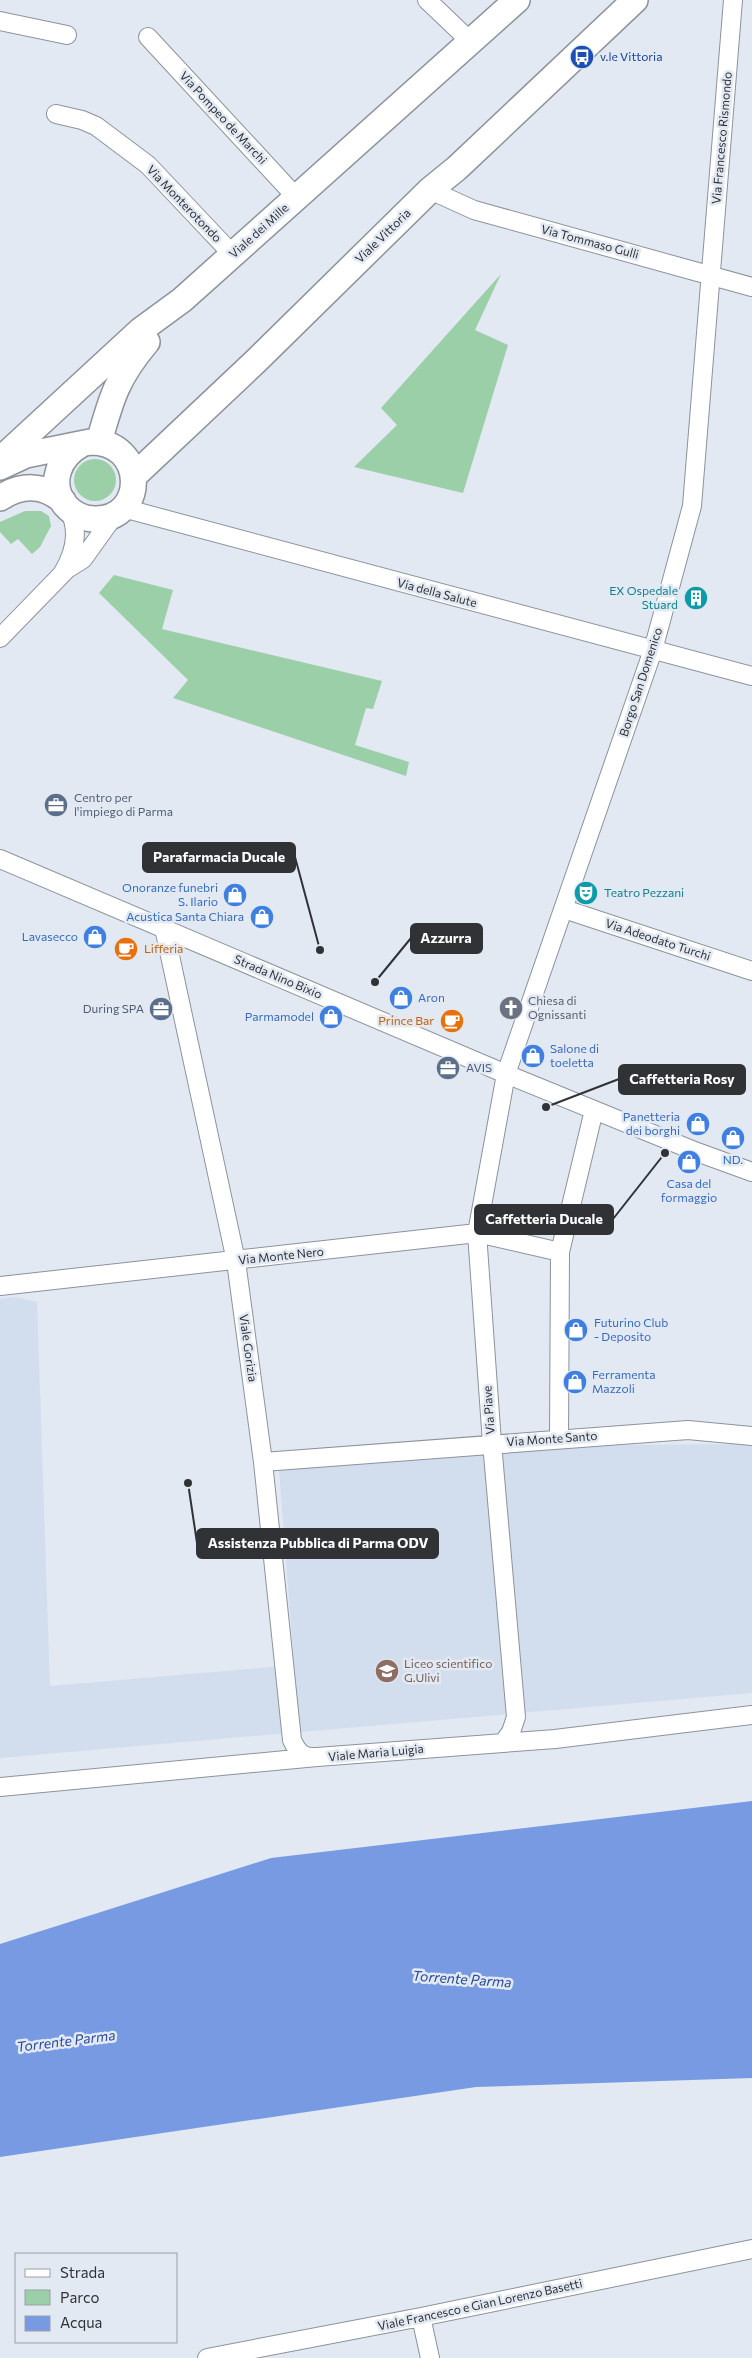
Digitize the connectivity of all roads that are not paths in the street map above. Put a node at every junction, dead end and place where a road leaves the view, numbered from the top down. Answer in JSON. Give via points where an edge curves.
{"nodes":[{"id":1,"x":427,"y":0,"type":"edge"},
{"id":2,"x":517,"y":0,"type":"edge"},
{"id":3,"x":635,"y":0,"type":"edge"},
{"id":4,"x":733,"y":0,"type":"edge"},
{"id":5,"x":0,"y":20,"type":"edge"},
{"id":6,"x":66,"y":35,"type":"dead end"},
{"id":7,"x":148,"y":37,"type":"dead end"},
{"id":8,"x":471,"y":42,"type":"junction"},
{"id":9,"x":56,"y":114,"type":"dead end"},
{"id":10,"x":430,"y":190,"type":"junction"},
{"id":11,"x":297,"y":198,"type":"junction"},
{"id":12,"x":233,"y":255,"type":"junction"},
{"id":13,"x":710,"y":275,"type":"junction"},
{"id":14,"x":752,"y":287,"type":"edge"},
{"id":15,"x":182,"y":300,"type":"junction"},
{"id":16,"x":90,"y":443,"type":"junction"},
{"id":17,"x":0,"y":460,"type":"edge"},
{"id":18,"x":0,"y":467,"type":"edge"},
{"id":19,"x":134,"y":476,"type":"junction"},
{"id":20,"x":0,"y":498,"type":"edge"},
{"id":21,"x":65,"y":504,"type":"junction"},
{"id":22,"x":120,"y":511,"type":"junction"},
{"id":23,"x":62,"y":574,"type":"junction"},
{"id":24,"x":0,"y":638,"type":"edge"},
{"id":25,"x":653,"y":650,"type":"junction"},
{"id":26,"x":752,"y":676,"type":"edge"},
{"id":27,"x":0,"y":859,"type":"edge"},
{"id":28,"x":564,"y":910,"type":"junction"},
{"id":29,"x":164,"y":928,"type":"junction"},
{"id":30,"x":752,"y":971,"type":"edge"},
{"id":31,"x":506,"y":1074,"type":"junction"},
{"id":32,"x":594,"y":1110,"type":"junction"},
{"id":33,"x":752,"y":1172,"type":"edge"},
{"id":34,"x":477,"y":1233,"type":"junction"},
{"id":35,"x":560,"y":1252,"type":"junction"},
{"id":36,"x":236,"y":1261,"type":"junction"},
{"id":37,"x":0,"y":1286,"type":"edge"},
{"id":38,"x":752,"y":1436,"type":"edge"},
{"id":39,"x":559,"y":1438,"type":"junction"},
{"id":40,"x":492,"y":1443,"type":"junction"},
{"id":41,"x":263,"y":1462,"type":"junction"},
{"id":42,"x":752,"y":1715,"type":"edge"},
{"id":43,"x":503,"y":1743,"type":"junction"},
{"id":44,"x":317,"y":1757,"type":"junction"},
{"id":45,"x":0,"y":1787,"type":"edge"},
{"id":46,"x":752,"y":2249,"type":"edge"},
{"id":47,"x":421,"y":2317,"type":"junction"},
{"id":48,"x":207,"y":2358,"type":"edge"},
{"id":49,"x":430,"y":2358,"type":"edge"}],
"edges":[{"from":1,"to":8,"type":"street"},
{"from":2,"to":8,"type":"main road","name":"Viale dei Mille"},
{"from":3,"to":10,"type":"main road","name":"Viale Vittoria"},
{"from":4,"to":13,"type":"street","name":"Via Francesco Rismondo"},
{"from":5,"to":6,"type":"street"},
{"from":7,"to":11,"type":"street","name":"Via Pompeo de Marchi"},
{"from":8,"to":11,"type":"main road","name":"Viale dei Mille"},
{"from":9,"to":12,"type":"street","name":"Via Monterotondo","via":[[96,126],[148,165]]},
{"from":10,"to":13,"type":"street","name":"Via Tommaso Gulli","via":[[474,210]]},
{"from":10,"to":19,"type":"main road","name":"Viale Vittoria"},
{"from":11,"to":12,"type":"main road","name":"Viale dei Mille"},
{"from":12,"to":15,"type":"main road","name":"Viale dei Mille"},
{"from":13,"to":14,"type":"street","name":"Via Tommaso Gulli"},
{"from":13,"to":25,"type":"street","name":"Borgo San Domenico","via":[[692,506]]},
{"from":15,"to":16,"type":"main road","via":[[128,364]]},
{"from":15,"to":17,"type":"main road","name":"Viale dei Mille","via":[[141,330]]},
{"from":16,"to":18,"type":"main road","via":[[26,455]]},
{"from":16,"to":19,"type":"main road","via":[[115,447],[122,452]]},
{"from":16,"to":21,"type":"main road","via":[[68,453],[59,468],[57,485]]},
{"from":19,"to":22,"type":"main road","via":[[132,493]]},
{"from":20,"to":21,"type":"main road","via":[[14,490],[32,488],[51,492]]},
{"from":21,"to":22,"type":"main road","via":[[82,517],[91,519]]},
{"from":21,"to":23,"type":"street","via":[[74,520],[76,534]]},
{"from":22,"to":23,"type":"street","via":[[83,559]]},
{"from":22,"to":25,"type":"street","name":"Via della Salute"},
{"from":23,"to":24,"type":"street"},
{"from":25,"to":26,"type":"street","name":"Via della Salute"},
{"from":25,"to":28,"type":"street","name":"Borgo San Domenico"},
{"from":27,"to":29,"type":"street","name":"Strada Nino Bixio"},
{"from":28,"to":30,"type":"street","name":"Via Adeodato Turchi"},
{"from":28,"to":31,"type":"street","name":"Borgo San Domenico"},
{"from":29,"to":31,"type":"street","name":"Strada Nino Bixio"},
{"from":29,"to":36,"type":"street","name":"Viale Gorizia"},
{"from":31,"to":32,"type":"street","name":"Strada Nino Bixio"},
{"from":31,"to":34,"type":"street","name":"Via Piave"},
{"from":32,"to":33,"type":"street","name":"Strada Nino Bixio"},
{"from":32,"to":35,"type":"street"},
{"from":34,"to":35,"type":"street","name":"Via Monte Nero"},
{"from":34,"to":36,"type":"street","name":"Via Monte Nero"},
{"from":34,"to":40,"type":"street","name":"Via Piave"},
{"from":35,"to":39,"type":"street"},
{"from":36,"to":37,"type":"street","name":"Via Monte Nero"},
{"from":36,"to":41,"type":"street","name":"Viale Gorizia"},
{"from":38,"to":39,"type":"street","name":"Via Monte Santo","via":[[688,1430]]},
{"from":39,"to":40,"type":"street","name":"Via Monte Santo"},
{"from":40,"to":41,"type":"street","name":"Via Monte Santo"},
{"from":40,"to":43,"type":"street","name":"Via Piave","via":[[516,1717]]},
{"from":41,"to":44,"type":"street","name":"Viale Gorizia","via":[[292,1740],[304,1756]]},
{"from":42,"to":43,"type":"street","name":"Viale Maria Luigia"},
{"from":43,"to":44,"type":"street","name":"Viale Maria Luigia"},
{"from":44,"to":45,"type":"street","name":"Viale Maria Luigia"},
{"from":46,"to":47,"type":"street","name":"Viale Francesco e Gian Lorenzo Basetti"},
{"from":47,"to":48,"type":"street","name":"Viale Francesco e Gian Lorenzo Basetti"},
{"from":47,"to":49,"type":"street"}]}
